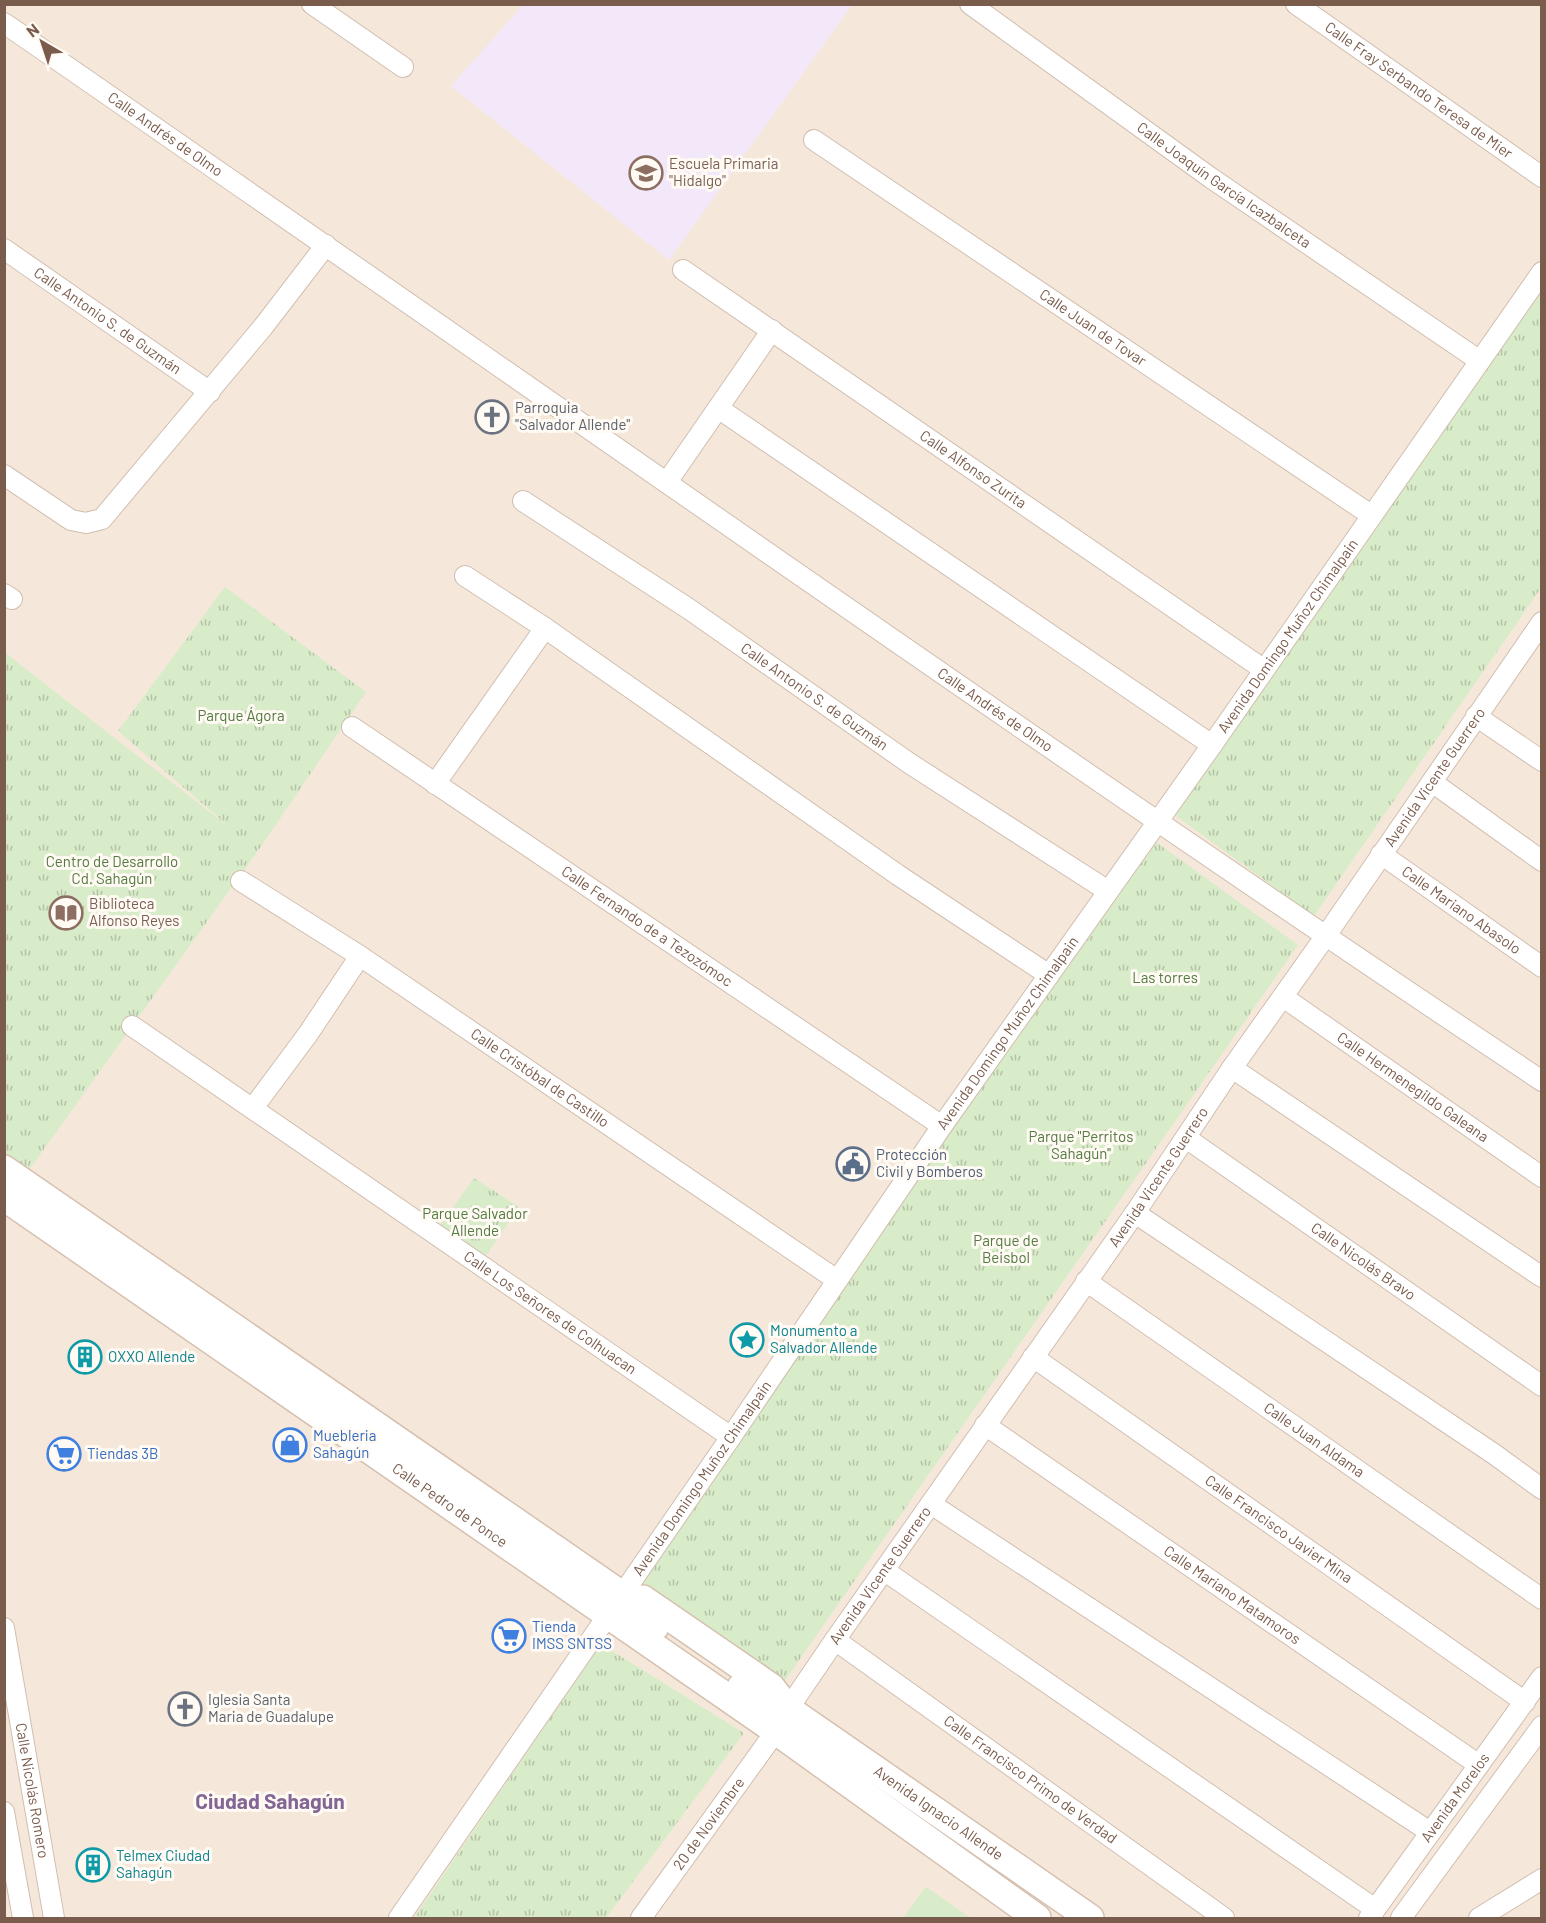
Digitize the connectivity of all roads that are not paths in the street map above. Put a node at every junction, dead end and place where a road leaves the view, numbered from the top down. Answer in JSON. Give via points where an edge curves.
{"nodes":[{"id":1,"x":312,"y":4,"type":"edge"},
{"id":2,"x":970,"y":4,"type":"edge"},
{"id":3,"x":1296,"y":4,"type":"edge"},
{"id":4,"x":4,"y":23,"type":"edge"},
{"id":5,"x":403,"y":67,"type":"dead end"},
{"id":6,"x":814,"y":140,"type":"dead end"},
{"id":7,"x":1542,"y":177,"type":"edge"},
{"id":8,"x":326,"y":245,"type":"junction"},
{"id":9,"x":4,"y":249,"type":"edge"},
{"id":10,"x":683,"y":270,"type":"dead end"},
{"id":11,"x":1542,"y":273,"type":"edge"},
{"id":12,"x":772,"y":330,"type":"junction"},
{"id":13,"x":1480,"y":361,"type":"junction"},
{"id":14,"x":210,"y":392,"type":"junction"},
{"id":15,"x":718,"y":408,"type":"junction"},
{"id":16,"x":4,"y":475,"type":"edge"},
{"id":17,"x":667,"y":482,"type":"junction"},
{"id":18,"x":523,"y":501,"type":"dead end"},
{"id":19,"x":1371,"y":515,"type":"junction"},
{"id":20,"x":465,"y":576,"type":"dead end"},
{"id":21,"x":1542,"y":622,"type":"edge"},
{"id":22,"x":545,"y":628,"type":"junction"},
{"id":23,"x":1535,"y":646,"type":"edge"},
{"id":24,"x":1263,"y":669,"type":"junction"},
{"id":25,"x":1476,"y":716,"type":"junction"},
{"id":26,"x":352,"y":727,"type":"dead end"},
{"id":27,"x":1212,"y":745,"type":"junction"},
{"id":28,"x":1542,"y":761,"type":"edge"},
{"id":29,"x":1432,"y":782,"type":"junction"},
{"id":30,"x":435,"y":784,"type":"junction"},
{"id":31,"x":1157,"y":822,"type":"junction"},
{"id":32,"x":1381,"y":854,"type":"junction"},
{"id":33,"x":1542,"y":861,"type":"edge"},
{"id":34,"x":241,"y":881,"type":"dead end"},
{"id":35,"x":1108,"y":891,"type":"junction"},
{"id":36,"x":1325,"y":937,"type":"junction"},
{"id":37,"x":360,"y":956,"type":"junction"},
{"id":38,"x":1542,"y":967,"type":"edge"},
{"id":39,"x":1049,"y":975,"type":"junction"},
{"id":40,"x":1283,"y":997,"type":"junction"},
{"id":41,"x":132,"y":1026,"type":"dead end"},
{"id":42,"x":1232,"y":1068,"type":"junction"},
{"id":43,"x":1542,"y":1082,"type":"edge"},
{"id":44,"x":253,"y":1108,"type":"junction"},
{"id":45,"x":942,"y":1126,"type":"junction"},
{"id":46,"x":1186,"y":1138,"type":"junction"},
{"id":47,"x":4,"y":1169,"type":"edge"},
{"id":48,"x":1542,"y":1177,"type":"edge"},
{"id":49,"x":4,"y":1197,"type":"edge"},
{"id":50,"x":1135,"y":1213,"type":"junction"},
{"id":51,"x":1542,"y":1277,"type":"edge"},
{"id":52,"x":837,"y":1280,"type":"junction"},
{"id":53,"x":1086,"y":1281,"type":"junction"},
{"id":54,"x":1033,"y":1357,"type":"junction"},
{"id":55,"x":1542,"y":1386,"type":"edge"},
{"id":56,"x":985,"y":1425,"type":"junction"},
{"id":57,"x":731,"y":1437,"type":"junction"},
{"id":58,"x":1542,"y":1489,"type":"edge"},
{"id":59,"x":931,"y":1504,"type":"junction"},
{"id":60,"x":885,"y":1571,"type":"junction"},
{"id":61,"x":1542,"y":1599,"type":"edge"},
{"id":62,"x":615,"y":1605,"type":"junction"},
{"id":63,"x":4,"y":1628,"type":"edge"},
{"id":64,"x":835,"y":1640,"type":"junction"},
{"id":65,"x":1542,"y":1677,"type":"edge"},
{"id":66,"x":1524,"y":1702,"type":"junction"},
{"id":67,"x":782,"y":1720,"type":"junction"},
{"id":68,"x":1542,"y":1726,"type":"edge"},
{"id":69,"x":1479,"y":1764,"type":"junction"},
{"id":70,"x":37,"y":1818,"type":"junction"},
{"id":71,"x":5,"y":1819,"type":"edge"},
{"id":72,"x":1430,"y":1832,"type":"junction"},
{"id":73,"x":1542,"y":1879,"type":"edge"},
{"id":74,"x":1372,"y":1914,"type":"edge"},
{"id":75,"x":23,"y":1918,"type":"edge"},
{"id":76,"x":54,"y":1918,"type":"edge"},
{"id":77,"x":399,"y":1918,"type":"edge"},
{"id":78,"x":641,"y":1918,"type":"edge"},
{"id":79,"x":1037,"y":1918,"type":"edge"},
{"id":80,"x":1090,"y":1918,"type":"edge"},
{"id":81,"x":1224,"y":1918,"type":"edge"},
{"id":82,"x":1401,"y":1918,"type":"edge"},
{"id":83,"x":1479,"y":1918,"type":"edge"}],
"edges":[{"from":1,"to":5,"type":"street"},
{"from":2,"to":13,"type":"street","name":"Calle Joaquín García Icazbalceta","via":[[1211,178]]},
{"from":3,"to":7,"type":"street","name":"Calle Fray Serbando Teresa de Mier"},
{"from":4,"to":8,"type":"street","name":"Calle Andrés de Olmo"},
{"from":6,"to":19,"type":"street","name":"Calle Juan de Tovar"},
{"from":8,"to":14,"type":"street"},
{"from":8,"to":17,"type":"street","name":"Calle Andrés de Olmo"},
{"from":9,"to":14,"type":"street","name":"Calle Antonio S. de Guzmán"},
{"from":10,"to":12,"type":"street","name":"Calle Alfonso Zurita"},
{"from":11,"to":13,"type":"street","name":"Avenida Domingo Muñoz Chimalpain"},
{"from":12,"to":15,"type":"street"},
{"from":12,"to":24,"type":"street","name":"Calle Alfonso Zurita"},
{"from":13,"to":19,"type":"street","name":"Avenida Domingo Muñoz Chimalpain"},
{"from":14,"to":16,"type":"street","via":[[102,519],[86,523],[70,520]]},
{"from":15,"to":17,"type":"street"},
{"from":15,"to":27,"type":"street"},
{"from":17,"to":31,"type":"street","name":"Calle Andrés de Olmo"},
{"from":18,"to":35,"type":"street","name":"Calle Antonio S. de Guzmán","via":[[689,609],[909,764]]},
{"from":19,"to":24,"type":"street","name":"Avenida Domingo Muñoz Chimalpain"},
{"from":20,"to":22,"type":"street"},
{"from":21,"to":23,"type":"street","name":"Avenida Vicente Guerrero"},
{"from":22,"to":30,"type":"street"},
{"from":22,"to":39,"type":"street","via":[[898,875]]},
{"from":23,"to":25,"type":"street","name":"Avenida Vicente Guerrero"},
{"from":24,"to":27,"type":"street","name":"Avenida Domingo Muñoz Chimalpain"},
{"from":25,"to":28,"type":"street"},
{"from":25,"to":29,"type":"street","name":"Avenida Vicente Guerrero"},
{"from":26,"to":30,"type":"street","name":"Calle Fernando de a Tezozómoc"},
{"from":27,"to":31,"type":"street","name":"Avenida Domingo Muñoz Chimalpain"},
{"from":29,"to":32,"type":"street","name":"Avenida Vicente Guerrero"},
{"from":29,"to":33,"type":"street"},
{"from":30,"to":45,"type":"street","name":"Calle Fernando de a Tezozómoc"},
{"from":31,"to":35,"type":"street","name":"Avenida Domingo Muñoz Chimalpain"},
{"from":31,"to":36,"type":"street","name":"Calle Andrés de Olmo"},
{"from":32,"to":36,"type":"street","name":"Avenida Vicente Guerrero"},
{"from":32,"to":38,"type":"street","name":"Calle Mariano Abasolo"},
{"from":34,"to":37,"type":"street","name":"Calle Cristóbal de Castillo"},
{"from":35,"to":39,"type":"street","name":"Avenida Domingo Muñoz Chimalpain"},
{"from":36,"to":40,"type":"street","name":"Avenida Vicente Guerrero"},
{"from":36,"to":43,"type":"street"},
{"from":37,"to":44,"type":"street"},
{"from":37,"to":52,"type":"street","name":"Calle Cristóbal de Castillo"},
{"from":39,"to":45,"type":"street","name":"Avenida Domingo Muñoz Chimalpain"},
{"from":40,"to":42,"type":"street","name":"Avenida Vicente Guerrero"},
{"from":40,"to":48,"type":"street","name":"Calle Hermenegildo Galeana"},
{"from":41,"to":44,"type":"street","name":"Calle Los Señores de Colhuacan"},
{"from":42,"to":46,"type":"street","name":"Avenida Vicente Guerrero"},
{"from":42,"to":51,"type":"street"},
{"from":44,"to":57,"type":"street","name":"Calle Los Señores de Colhuacan"},
{"from":45,"to":52,"type":"street","name":"Avenida Domingo Muñoz Chimalpain"},
{"from":46,"to":50,"type":"street","name":"Avenida Vicente Guerrero"},
{"from":46,"to":55,"type":"street","name":"Calle Nicolás Bravo"},
{"from":47,"to":62,"type":"street","name":"Calle Pedro de Ponce"},
{"from":49,"to":62,"type":"street","name":"Calle Pedro de Ponce"},
{"from":50,"to":53,"type":"street","name":"Avenida Vicente Guerrero"},
{"from":50,"to":58,"type":"street"},
{"from":52,"to":57,"type":"street","name":"Avenida Domingo Muñoz Chimalpain"},
{"from":53,"to":54,"type":"street","name":"Avenida Vicente Guerrero"},
{"from":53,"to":61,"type":"street","name":"Calle Juan Aldama"},
{"from":54,"to":56,"type":"street","name":"Avenida Vicente Guerrero"},
{"from":54,"to":66,"type":"street","name":"Calle Francisco Javier Mina"},
{"from":56,"to":59,"type":"street","name":"Avenida Vicente Guerrero"},
{"from":56,"to":69,"type":"street","name":"Calle Mariano Matamoros"},
{"from":57,"to":62,"type":"street","name":"Avenida Domingo Muñoz Chimalpain"},
{"from":59,"to":60,"type":"street","name":"Avenida Vicente Guerrero"},
{"from":59,"to":72,"type":"street"},
{"from":60,"to":64,"type":"street","name":"Avenida Vicente Guerrero"},
{"from":60,"to":74,"type":"street"},
{"from":62,"to":67,"type":"street","name":"Calle Pedro de Ponce","via":[[637,1595],[771,1687]]},
{"from":62,"to":77,"type":"street","name":"Avenida Domingo Muñoz Chimalpain"},
{"from":63,"to":70,"type":"street","name":"Calle Nicolás Romero"},
{"from":64,"to":67,"type":"street","name":"Avenida Vicente Guerrero"},
{"from":64,"to":81,"type":"street","name":"Calle Francisco Primo de Verdad"},
{"from":65,"to":66,"type":"street","name":"Avenida Morelos"},
{"from":66,"to":69,"type":"street","name":"Avenida Morelos"},
{"from":67,"to":78,"type":"street","name":"20 de Noviembre"},
{"from":67,"to":79,"type":"street","name":"Avenida Ignacio Allende"},
{"from":67,"to":80,"type":"street","name":"Avenida Ignacio Allende"},
{"from":68,"to":82,"type":"street","name":"Avenida Morelos"},
{"from":69,"to":72,"type":"street","name":"Avenida Morelos"},
{"from":70,"to":71,"type":"street"},
{"from":70,"to":76,"type":"street","name":"Calle Nicolás Romero"},
{"from":71,"to":75,"type":"street","name":"Calle Nicolás Romero"},
{"from":72,"to":74,"type":"street","name":"Avenida Morelos"},
{"from":73,"to":83,"type":"street"}]}
